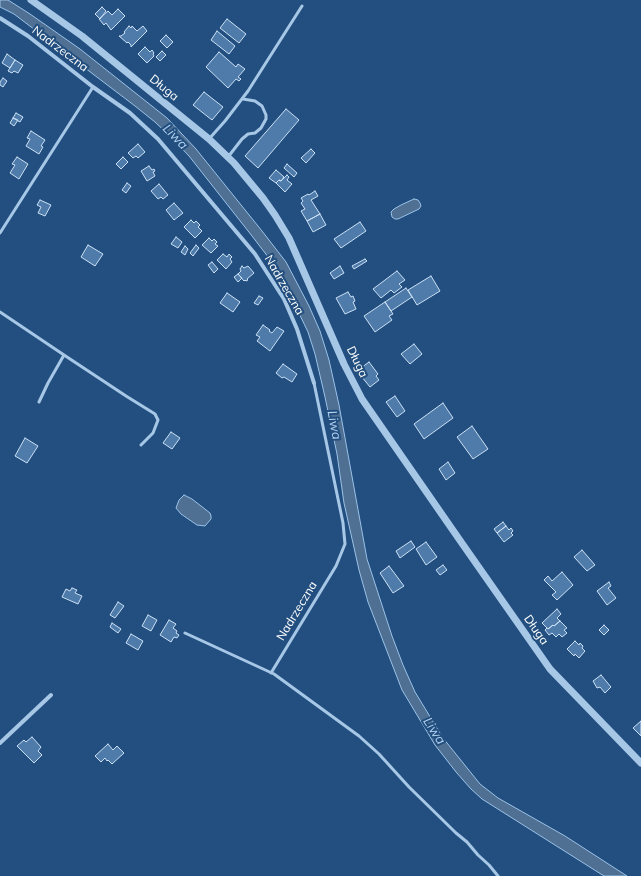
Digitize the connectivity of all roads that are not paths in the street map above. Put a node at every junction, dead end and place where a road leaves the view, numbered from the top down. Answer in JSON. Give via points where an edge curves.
{"nodes":[{"id":1,"x":31,"y":0,"type":"edge"},
{"id":2,"x":302,"y":6,"type":"dead end"},
{"id":3,"x":0,"y":18,"type":"edge"},
{"id":4,"x":93,"y":87,"type":"junction"},
{"id":5,"x":243,"y":99,"type":"junction"},
{"id":6,"x":209,"y":139,"type":"junction"},
{"id":7,"x":228,"y":156,"type":"junction"},
{"id":8,"x":0,"y":233,"type":"edge"},
{"id":9,"x":0,"y":312,"type":"edge"},
{"id":10,"x":64,"y":355,"type":"junction"},
{"id":11,"x":314,"y":383,"type":"joint"},
{"id":12,"x":39,"y":402,"type":"dead end"},
{"id":13,"x":141,"y":445,"type":"dead end"},
{"id":14,"x":185,"y":633,"type":"dead end"},
{"id":15,"x":271,"y":673,"type":"junction"},
{"id":16,"x":51,"y":695,"type":"dead end"},
{"id":17,"x":0,"y":744,"type":"edge"},
{"id":18,"x":641,"y":763,"type":"edge"},
{"id":19,"x":498,"y":876,"type":"edge"}],
"edges":[{"from":1,"to":6,"type":"street","name":"Długa","via":[[82,36]]},
{"from":2,"to":5,"type":"lane"},
{"from":3,"to":4,"type":"street","name":"Nadrzeczna","via":[[28,36]]},
{"from":4,"to":8,"type":"lane"},
{"from":4,"to":11,"type":"street","name":"Nadrzeczna","via":[[130,113],[158,140],[255,254],[284,299],[297,329]]},
{"from":5,"to":6,"type":"lane"},
{"from":5,"to":7,"type":"lane","via":[[255,101],[262,106],[266,119],[261,128],[242,139]]},
{"from":6,"to":7,"type":"street","name":"Długa"},
{"from":7,"to":18,"type":"street","name":"Długa","via":[[263,198],[289,238],[362,399],[550,669]]},
{"from":9,"to":10,"type":"lane"},
{"from":10,"to":12,"type":"lane"},
{"from":10,"to":13,"type":"lane","via":[[155,414],[158,420],[153,433]]},
{"from":11,"to":15,"type":"lane","name":"Nadrzeczna","via":[[343,523],[345,544],[336,566]]},
{"from":14,"to":15,"type":"lane"},
{"from":15,"to":19,"type":"lane","via":[[359,736]]},
{"from":16,"to":17,"type":"street"}]}
